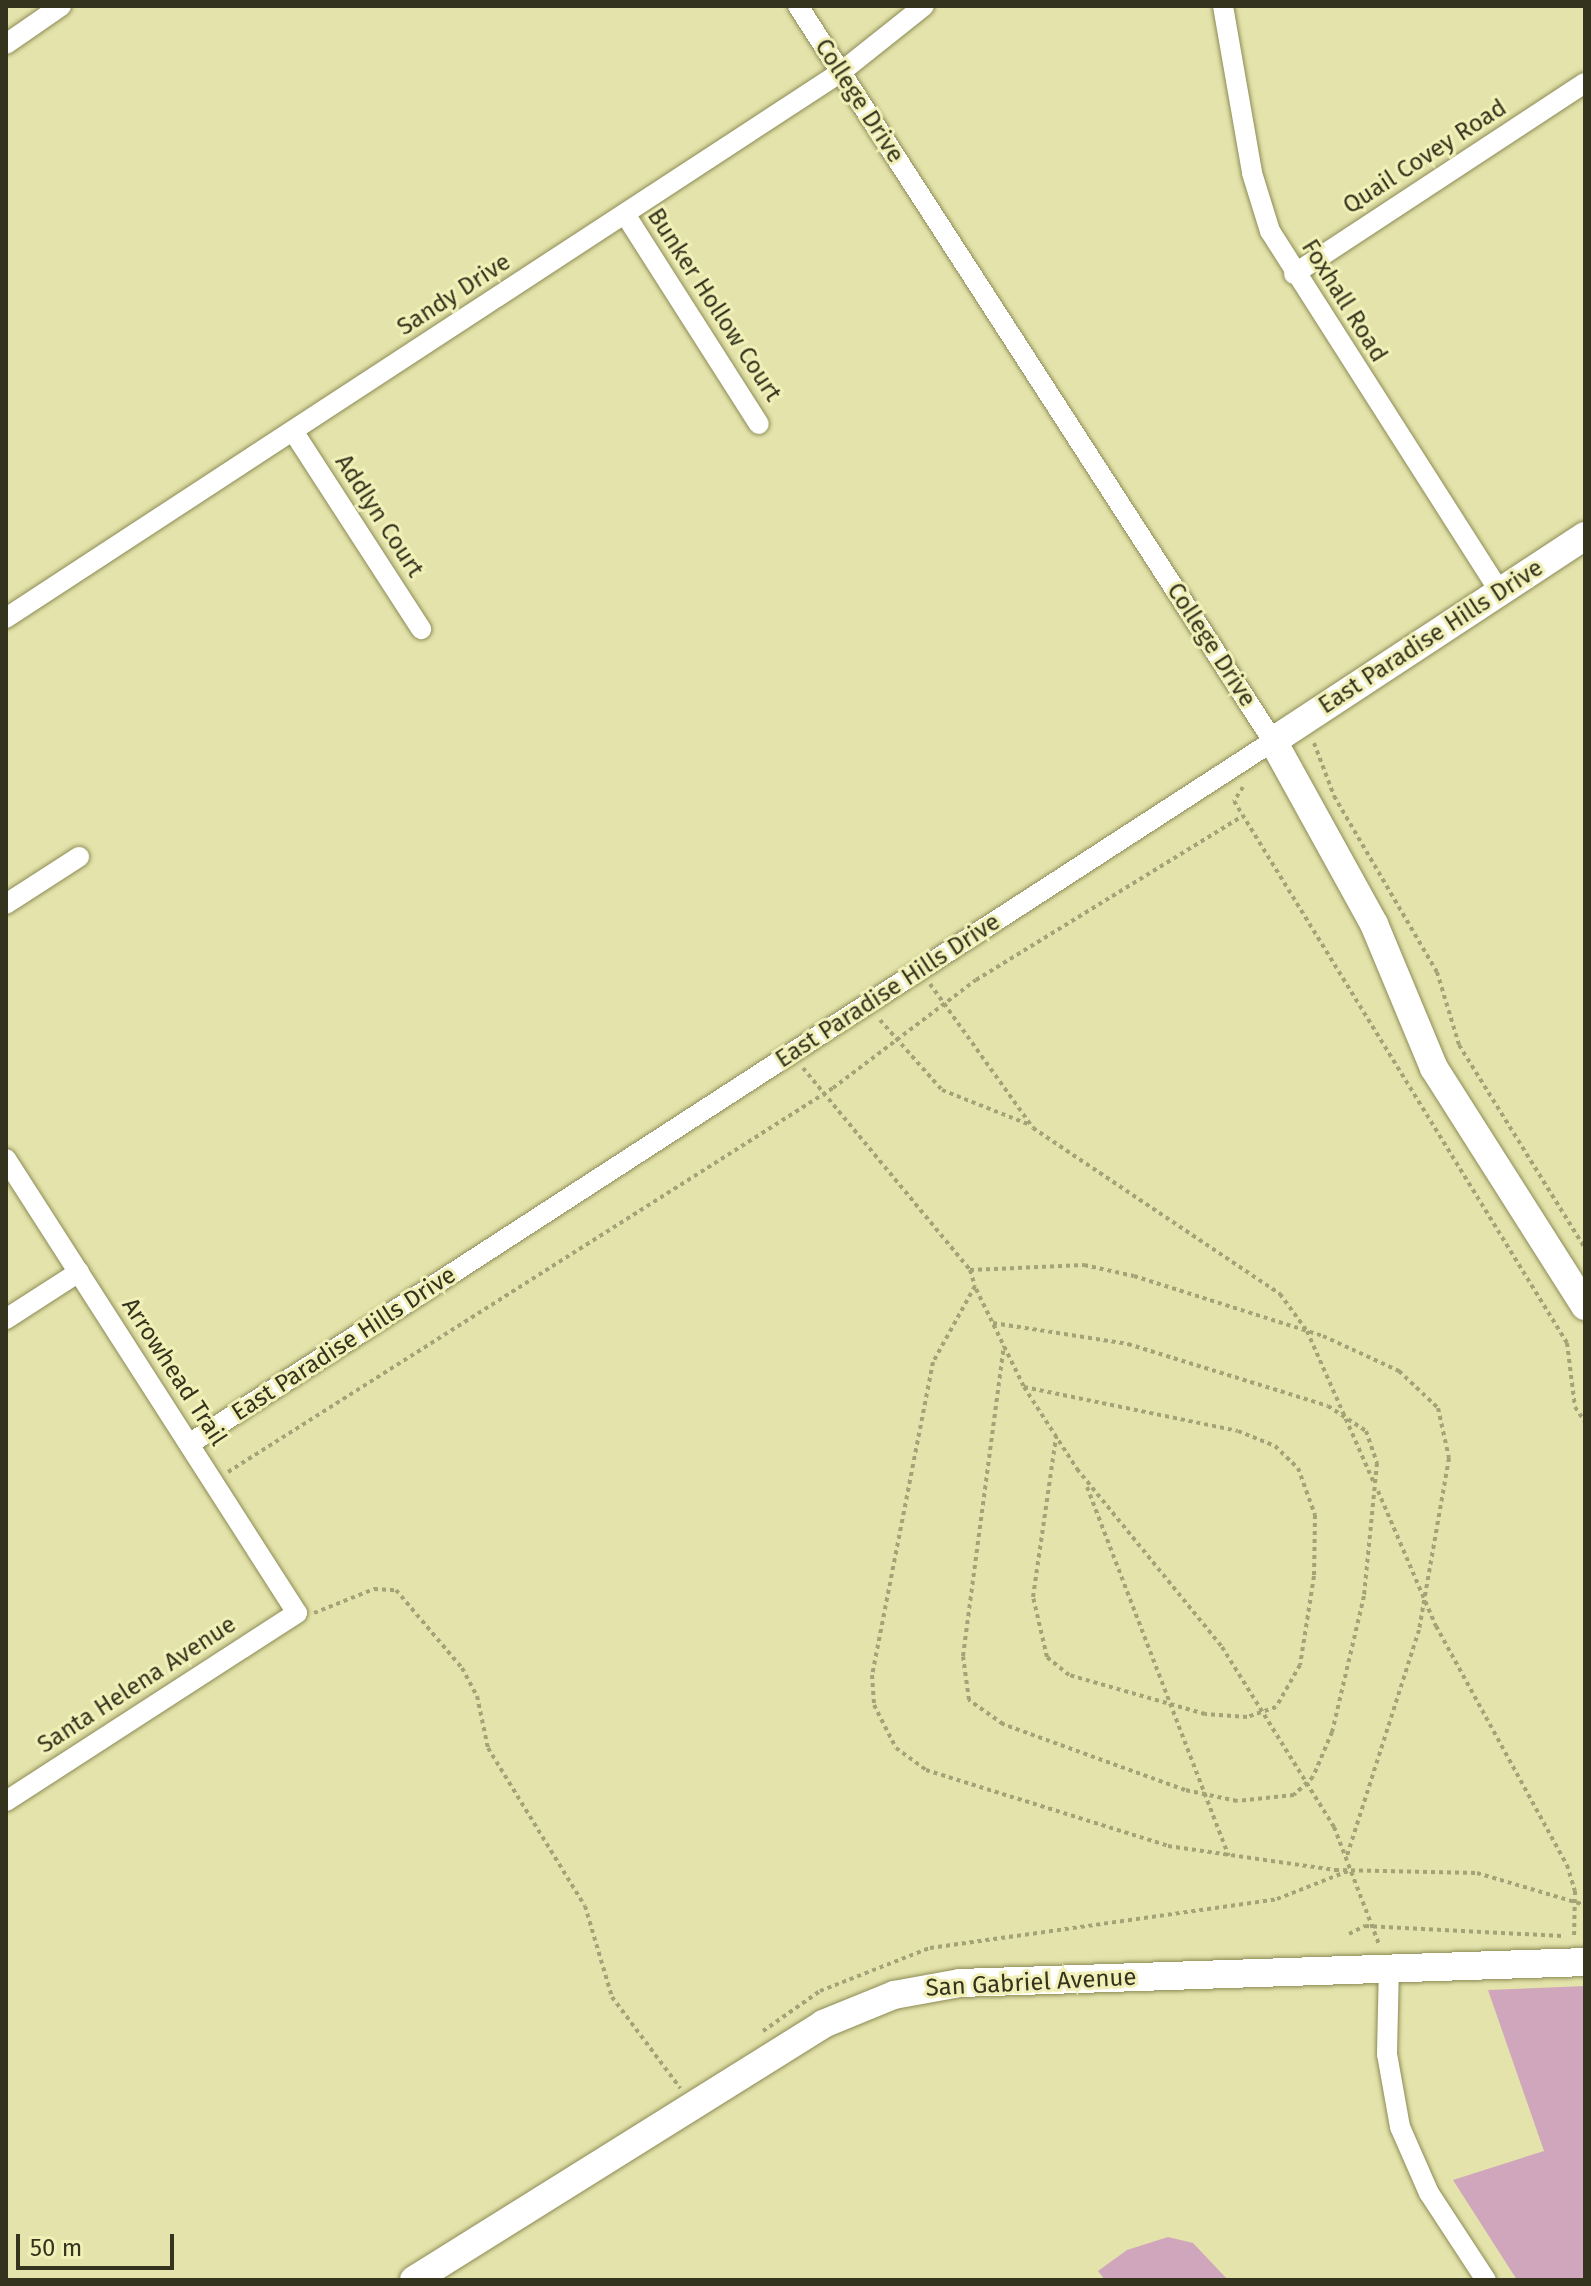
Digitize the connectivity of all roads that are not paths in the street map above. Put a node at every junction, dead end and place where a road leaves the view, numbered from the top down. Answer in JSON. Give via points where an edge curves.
{"nodes":[{"id":1,"x":61,"y":6,"type":"edge"},
{"id":2,"x":798,"y":6,"type":"edge"},
{"id":3,"x":924,"y":6,"type":"edge"},
{"id":4,"x":1223,"y":6,"type":"edge"},
{"id":5,"x":38,"y":13,"type":"edge"},
{"id":6,"x":6,"y":44,"type":"edge"},
{"id":7,"x":841,"y":72,"type":"junction"},
{"id":8,"x":1585,"y":83,"type":"edge"},
{"id":9,"x":625,"y":214,"type":"junction"},
{"id":10,"x":1294,"y":274,"type":"junction"},
{"id":11,"x":759,"y":424,"type":"dead end"},
{"id":12,"x":293,"y":431,"type":"junction"},
{"id":13,"x":1585,"y":536,"type":"edge"},
{"id":14,"x":1500,"y":592,"type":"junction"},
{"id":15,"x":6,"y":618,"type":"edge"},
{"id":16,"x":421,"y":629,"type":"dead end"},
{"id":17,"x":1273,"y":741,"type":"junction"},
{"id":18,"x":79,"y":857,"type":"dead end"},
{"id":19,"x":6,"y":904,"type":"edge"},
{"id":20,"x":6,"y":1159,"type":"edge"},
{"id":21,"x":79,"y":1272,"type":"junction"},
{"id":22,"x":1581,"y":1291,"type":"edge"},
{"id":23,"x":6,"y":1319,"type":"edge"},
{"id":24,"x":189,"y":1444,"type":"junction"},
{"id":25,"x":297,"y":1613,"type":"joint"},
{"id":26,"x":6,"y":1801,"type":"edge"},
{"id":27,"x":1579,"y":1949,"type":"edge"},
{"id":28,"x":1389,"y":1965,"type":"junction"},
{"id":29,"x":414,"y":2280,"type":"edge"},
{"id":30,"x":1486,"y":2280,"type":"edge"}],
"edges":[{"from":1,"to":5,"type":"street"},
{"from":2,"to":7,"type":"street","name":"College Drive"},
{"from":3,"to":7,"type":"street","name":"Sandy Drive"},
{"from":4,"to":10,"type":"street","name":"Foxhall Road","via":[[1252,173]]},
{"from":5,"to":6,"type":"street"},
{"from":7,"to":9,"type":"street","name":"Sandy Drive"},
{"from":7,"to":17,"type":"street","name":"College Drive"},
{"from":8,"to":10,"type":"street","name":"Quail Covey Road"},
{"from":9,"to":11,"type":"street","name":"Bunker Hollow Court"},
{"from":9,"to":12,"type":"street","name":"Sandy Drive"},
{"from":10,"to":14,"type":"street","name":"Foxhall Road"},
{"from":12,"to":15,"type":"street","name":"Sandy Drive"},
{"from":12,"to":16,"type":"street","name":"Addlyn Court"},
{"from":13,"to":14,"type":"street","name":"East Paradise Hills Drive"},
{"from":14,"to":17,"type":"street","name":"East Paradise Hills Drive"},
{"from":17,"to":22,"type":"street","name":"College Drive","via":[[1374,924],[1434,1068]]},
{"from":17,"to":24,"type":"street","name":"East Paradise Hills Drive"},
{"from":18,"to":19,"type":"street"},
{"from":20,"to":21,"type":"street","name":"Arrowhead Trail"},
{"from":21,"to":23,"type":"street"},
{"from":21,"to":24,"type":"street","name":"Arrowhead Trail"},
{"from":24,"to":25,"type":"street","name":"Arrowhead Trail"},
{"from":25,"to":26,"type":"street","name":"Santa Helena Avenue"},
{"from":27,"to":28,"type":"street","name":"San Gabriel Avenue"},
{"from":28,"to":29,"type":"street","name":"San Gabriel Avenue","via":[[927,1986],[823,2024]]},
{"from":28,"to":30,"type":"street","via":[[1387,2054],[1400,2127],[1429,2193]]}]}
